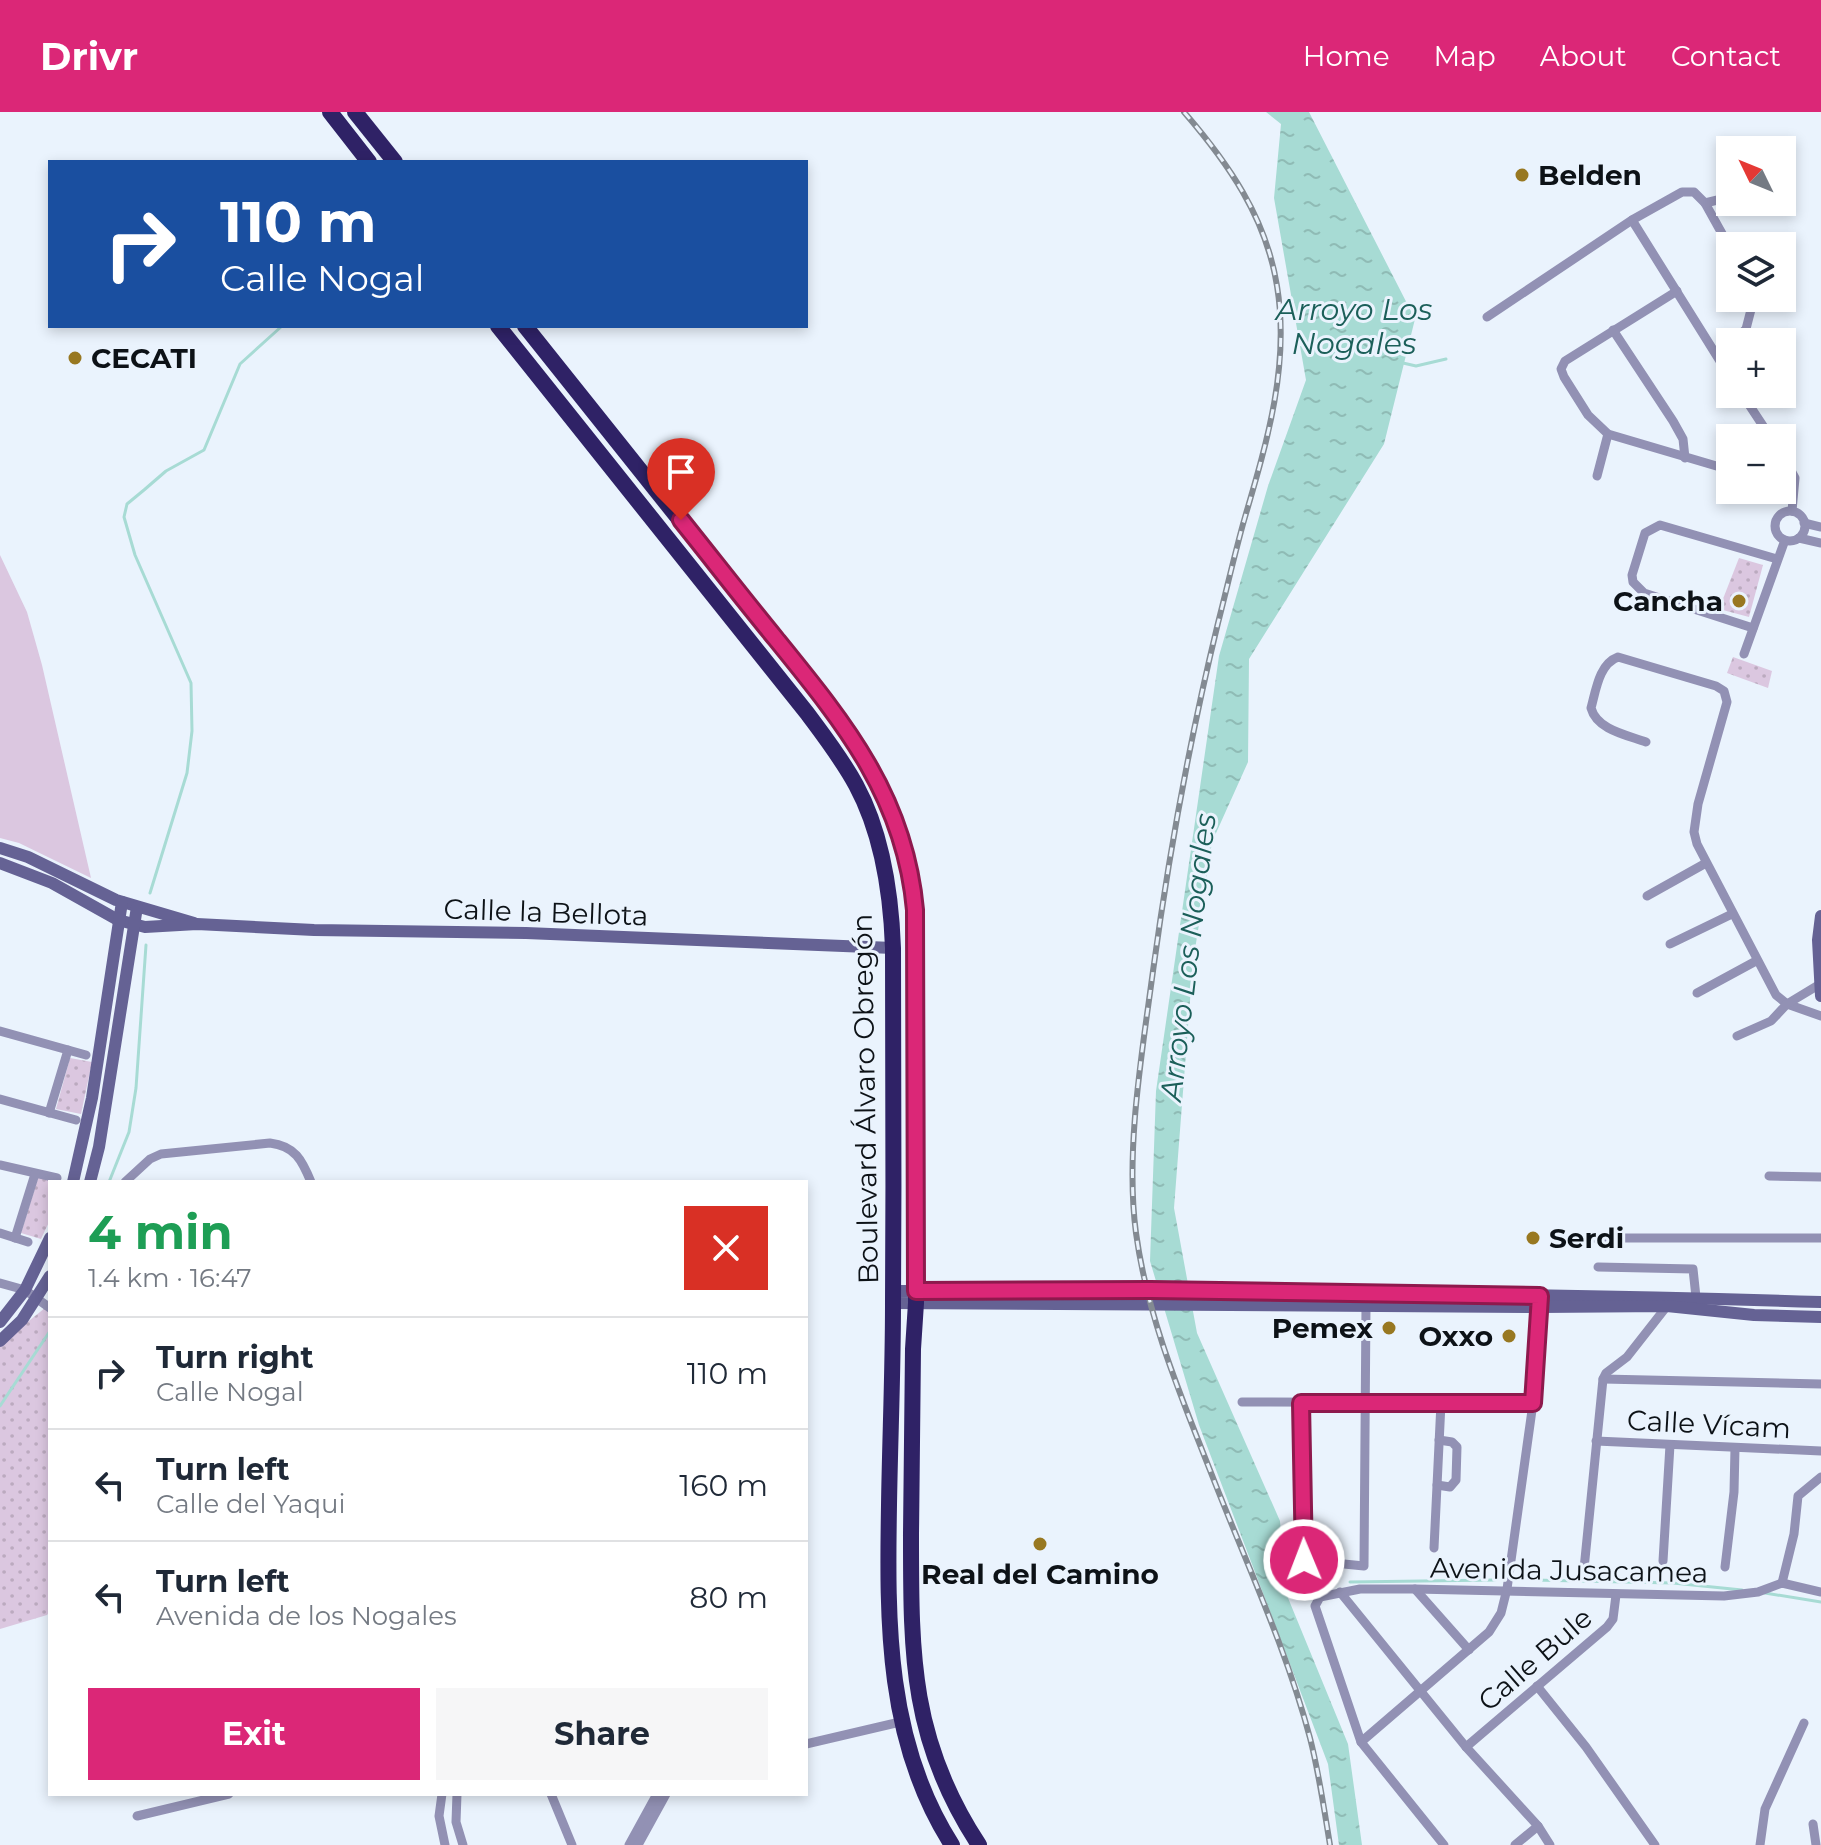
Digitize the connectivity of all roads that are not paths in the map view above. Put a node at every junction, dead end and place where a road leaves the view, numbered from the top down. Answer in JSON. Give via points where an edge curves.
{"nodes":[{"id":1,"x":330,"y":112,"type":"edge"},
{"id":2,"x":355,"y":112,"type":"edge"},
{"id":3,"x":367,"y":160,"type":"edge"},
{"id":4,"x":393,"y":160,"type":"edge"},
{"id":5,"x":1716,"y":200,"type":"edge"},
{"id":6,"x":1705,"y":203,"type":"junction"},
{"id":7,"x":1632,"y":220,"type":"junction"},
{"id":8,"x":1721,"y":232,"type":"edge"},
{"id":9,"x":1677,"y":291,"type":"junction"},
{"id":10,"x":1487,"y":317,"type":"dead end"},
{"id":11,"x":500,"y":328,"type":"edge"},
{"id":12,"x":527,"y":328,"type":"edge"},
{"id":13,"x":1613,"y":330,"type":"junction"},
{"id":14,"x":1715,"y":355,"type":"edge"},
{"id":15,"x":1608,"y":434,"type":"junction"},
{"id":16,"x":1685,"y":458,"type":"junction"},
{"id":17,"x":1716,"y":466,"type":"edge"},
{"id":18,"x":1597,"y":476,"type":"dead end"},
{"id":19,"x":1793,"y":504,"type":"edge"},
{"id":20,"x":1792,"y":511,"type":"junction"},
{"id":21,"x":1804,"y":523,"type":"junction"},
{"id":22,"x":1821,"y":527,"type":"edge"},
{"id":23,"x":1799,"y":538,"type":"junction"},
{"id":24,"x":1785,"y":540,"type":"junction"},
{"id":25,"x":1821,"y":543,"type":"edge"},
{"id":26,"x":1777,"y":559,"type":"junction"},
{"id":27,"x":1753,"y":628,"type":"junction"},
{"id":28,"x":1744,"y":654,"type":"dead end"},
{"id":29,"x":1646,"y":742,"type":"dead end"},
{"id":30,"x":0,"y":848,"type":"edge"},
{"id":31,"x":0,"y":863,"type":"edge"},
{"id":32,"x":1706,"y":863,"type":"junction"},
{"id":33,"x":1647,"y":896,"type":"dead end"},
{"id":34,"x":122,"y":902,"type":"junction"},
{"id":35,"x":137,"y":907,"type":"junction"},
{"id":36,"x":1732,"y":914,"type":"junction"},
{"id":37,"x":1821,"y":916,"type":"edge"},
{"id":38,"x":118,"y":920,"type":"junction"},
{"id":39,"x":197,"y":924,"type":"junction"},
{"id":40,"x":134,"y":926,"type":"junction"},
{"id":41,"x":1670,"y":944,"type":"dead end"},
{"id":42,"x":893,"y":948,"type":"junction"},
{"id":43,"x":1756,"y":961,"type":"junction"},
{"id":44,"x":1820,"y":984,"type":"edge"},
{"id":45,"x":1697,"y":993,"type":"dead end"},
{"id":46,"x":1821,"y":996,"type":"edge"},
{"id":47,"x":1787,"y":1004,"type":"junction"},
{"id":48,"x":1821,"y":1016,"type":"edge"},
{"id":49,"x":0,"y":1031,"type":"edge"},
{"id":50,"x":1737,"y":1036,"type":"dead end"},
{"id":51,"x":68,"y":1050,"type":"junction"},
{"id":52,"x":92,"y":1056,"type":"junction"},
{"id":53,"x":112,"y":1060,"type":"junction"},
{"id":54,"x":0,"y":1099,"type":"edge"},
{"id":55,"x":49,"y":1113,"type":"junction"},
{"id":56,"x":82,"y":1121,"type":"junction"},
{"id":57,"x":102,"y":1125,"type":"junction"},
{"id":58,"x":0,"y":1165,"type":"edge"},
{"id":59,"x":35,"y":1174,"type":"junction"},
{"id":60,"x":1769,"y":1176,"type":"dead end"},
{"id":61,"x":1821,"y":1177,"type":"edge"},
{"id":62,"x":57,"y":1178,"type":"dead end"},
{"id":63,"x":74,"y":1180,"type":"edge"},
{"id":64,"x":90,"y":1180,"type":"edge"},
{"id":65,"x":127,"y":1180,"type":"edge"},
{"id":66,"x":310,"y":1180,"type":"edge"},
{"id":67,"x":0,"y":1233,"type":"edge"},
{"id":68,"x":15,"y":1238,"type":"junction"},
{"id":69,"x":1589,"y":1238,"type":"dead end"},
{"id":70,"x":1821,"y":1238,"type":"edge"},
{"id":71,"x":28,"y":1242,"type":"dead end"},
{"id":72,"x":48,"y":1242,"type":"edge"},
{"id":73,"x":1598,"y":1267,"type":"dead end"},
{"id":74,"x":48,"y":1280,"type":"edge"},
{"id":75,"x":0,"y":1283,"type":"edge"},
{"id":76,"x":25,"y":1290,"type":"junction"},
{"id":77,"x":893,"y":1297,"type":"junction"},
{"id":78,"x":916,"y":1297,"type":"junction"},
{"id":79,"x":1195,"y":1297,"type":"junction"},
{"id":80,"x":1696,"y":1297,"type":"junction"},
{"id":81,"x":38,"y":1298,"type":"junction"},
{"id":82,"x":1540,"y":1301,"type":"junction"},
{"id":83,"x":1821,"y":1302,"type":"edge"},
{"id":84,"x":1366,"y":1305,"type":"junction"},
{"id":85,"x":48,"y":1306,"type":"edge"},
{"id":86,"x":1667,"y":1306,"type":"junction"},
{"id":87,"x":1821,"y":1317,"type":"edge"},
{"id":88,"x":0,"y":1322,"type":"edge"},
{"id":89,"x":0,"y":1341,"type":"edge"},
{"id":90,"x":1603,"y":1379,"type":"junction"},
{"id":91,"x":1821,"y":1384,"type":"edge"},
{"id":92,"x":1242,"y":1402,"type":"dead end"},
{"id":93,"x":1301,"y":1403,"type":"junction"},
{"id":94,"x":1441,"y":1403,"type":"junction"},
{"id":95,"x":1533,"y":1403,"type":"junction"},
{"id":96,"x":1364,"y":1404,"type":"junction"},
{"id":97,"x":1439,"y":1440,"type":"junction"},
{"id":98,"x":1596,"y":1441,"type":"junction"},
{"id":99,"x":1670,"y":1445,"type":"junction"},
{"id":100,"x":1735,"y":1448,"type":"junction"},
{"id":101,"x":1821,"y":1451,"type":"edge"},
{"id":102,"x":1821,"y":1477,"type":"edge"},
{"id":103,"x":1437,"y":1485,"type":"junction"},
{"id":104,"x":1434,"y":1548,"type":"dead end"},
{"id":105,"x":1663,"y":1561,"type":"dead end"},
{"id":106,"x":1725,"y":1567,"type":"dead end"},
{"id":107,"x":1584,"y":1569,"type":"dead end"},
{"id":108,"x":1782,"y":1583,"type":"junction"},
{"id":109,"x":1415,"y":1589,"type":"junction"},
{"id":110,"x":1507,"y":1589,"type":"junction"},
{"id":111,"x":1340,"y":1592,"type":"junction"},
{"id":112,"x":1821,"y":1592,"type":"edge"},
{"id":113,"x":1616,"y":1595,"type":"junction"},
{"id":114,"x":1469,"y":1650,"type":"junction"},
{"id":115,"x":1537,"y":1686,"type":"junction"},
{"id":116,"x":1420,"y":1692,"type":"junction"},
{"id":117,"x":900,"y":1722,"type":"junction"},
{"id":118,"x":1804,"y":1723,"type":"dead end"},
{"id":119,"x":1361,"y":1742,"type":"junction"},
{"id":120,"x":808,"y":1744,"type":"edge"},
{"id":121,"x":1466,"y":1747,"type":"junction"},
{"id":122,"x":214,"y":1796,"type":"edge"},
{"id":123,"x":442,"y":1796,"type":"edge"},
{"id":124,"x":457,"y":1796,"type":"edge"},
{"id":125,"x":552,"y":1796,"type":"edge"},
{"id":126,"x":656,"y":1796,"type":"edge"},
{"id":127,"x":665,"y":1796,"type":"edge"},
{"id":128,"x":137,"y":1816,"type":"dead end"},
{"id":129,"x":1813,"y":1824,"type":"dead end"},
{"id":130,"x":1538,"y":1826,"type":"junction"},
{"id":131,"x":445,"y":1845,"type":"edge"},
{"id":132,"x":463,"y":1845,"type":"edge"},
{"id":133,"x":572,"y":1845,"type":"edge"},
{"id":134,"x":629,"y":1845,"type":"edge"},
{"id":135,"x":638,"y":1845,"type":"edge"},
{"id":136,"x":952,"y":1845,"type":"edge"},
{"id":137,"x":979,"y":1845,"type":"edge"},
{"id":138,"x":1444,"y":1845,"type":"edge"},
{"id":139,"x":1515,"y":1845,"type":"edge"},
{"id":140,"x":1550,"y":1845,"type":"edge"},
{"id":141,"x":1655,"y":1845,"type":"edge"},
{"id":142,"x":1760,"y":1845,"type":"edge"},
{"id":143,"x":1816,"y":1845,"type":"edge"}],
"edges":[{"from":1,"to":3,"type":"highway"},
{"from":2,"to":4,"type":"highway"},
{"from":5,"to":6,"type":"street"},
{"from":6,"to":7,"type":"street","via":[[1686,190]]},
{"from":6,"to":8,"type":"street"},
{"from":7,"to":9,"type":"street"},
{"from":7,"to":10,"type":"street"},
{"from":9,"to":13,"type":"street"},
{"from":9,"to":14,"type":"street"},
{"from":11,"to":42,"type":"highway","name":"Boulevard Álvaro Obregón","via":[[843,763],[873,824]]},
{"from":12,"to":78,"type":"highway","name":"Boulevard Álvaro Obregón","via":[[849,732],[900,829],[915,910]]},
{"from":13,"to":15,"type":"street","via":[[1561,369],[1588,415]]},
{"from":13,"to":16,"type":"street","via":[[1673,421]]},
{"from":15,"to":16,"type":"street"},
{"from":15,"to":18,"type":"street"},
{"from":16,"to":17,"type":"street"},
{"from":19,"to":20,"type":"street"},
{"from":20,"to":21,"type":"street"},
{"from":20,"to":24,"type":"street","via":[[1775,522]]},
{"from":21,"to":22,"type":"street"},
{"from":21,"to":23,"type":"street"},
{"from":23,"to":24,"type":"street"},
{"from":23,"to":25,"type":"street"},
{"from":24,"to":26,"type":"street"},
{"from":26,"to":27,"type":"street"},
{"from":26,"to":27,"type":"street","via":[[1660,525],[1645,533],[1632,575],[1638,588]]},
{"from":27,"to":28,"type":"street"},
{"from":29,"to":32,"type":"street","via":[[1600,724],[1592,713],[1603,668],[1613,659],[1724,691],[1727,702],[1695,819],[1697,844]]},
{"from":30,"to":34,"type":"street","name":"Calle la Bellota"},
{"from":31,"to":38,"type":"street","via":[[52,883]]},
{"from":32,"to":33,"type":"street"},
{"from":32,"to":36,"type":"street"},
{"from":34,"to":35,"type":"street","name":"Calle la Bellota"},
{"from":34,"to":38,"type":"street"},
{"from":35,"to":39,"type":"street","name":"Calle la Bellota"},
{"from":35,"to":40,"type":"street"},
{"from":36,"to":41,"type":"street"},
{"from":36,"to":43,"type":"street"},
{"from":37,"to":44,"type":"street"},
{"from":38,"to":40,"type":"street"},
{"from":38,"to":52,"type":"street"},
{"from":39,"to":40,"type":"street","name":"Calle la Bellota"},
{"from":39,"to":42,"type":"street","name":"Calle la Bellota"},
{"from":40,"to":53,"type":"street"},
{"from":42,"to":77,"type":"highway","name":"Boulevard Álvaro Obregón"},
{"from":43,"to":45,"type":"street"},
{"from":43,"to":47,"type":"street"},
{"from":44,"to":46,"type":"street"},
{"from":44,"to":47,"type":"street"},
{"from":47,"to":48,"type":"street"},
{"from":47,"to":50,"type":"street","via":[[1771,1021]]},
{"from":49,"to":51,"type":"street"},
{"from":51,"to":52,"type":"street"},
{"from":51,"to":55,"type":"street"},
{"from":52,"to":53,"type":"street"},
{"from":52,"to":56,"type":"street"},
{"from":53,"to":57,"type":"street"},
{"from":54,"to":55,"type":"street"},
{"from":55,"to":56,"type":"street"},
{"from":56,"to":57,"type":"street"},
{"from":56,"to":63,"type":"street"},
{"from":57,"to":64,"type":"street"},
{"from":58,"to":59,"type":"street"},
{"from":59,"to":62,"type":"street"},
{"from":59,"to":68,"type":"street"},
{"from":60,"to":61,"type":"street"},
{"from":65,"to":66,"type":"street","via":[[161,1154],[270,1143],[295,1152]]},
{"from":67,"to":68,"type":"street"},
{"from":68,"to":71,"type":"street"},
{"from":69,"to":70,"type":"street"},
{"from":72,"to":76,"type":"street"},
{"from":73,"to":80,"type":"street","via":[[1693,1269]]},
{"from":74,"to":81,"type":"street"},
{"from":75,"to":76,"type":"street"},
{"from":76,"to":81,"type":"street"},
{"from":76,"to":88,"type":"street"},
{"from":77,"to":78,"type":"street"},
{"from":77,"to":117,"type":"highway","name":"Boulevard Álvaro Obregón","via":[[888,1578]]},
{"from":78,"to":79,"type":"street"},
{"from":78,"to":137,"type":"highway","name":"Boulevard Álvaro Obregón","via":[[914,1670],[936,1766]]},
{"from":79,"to":82,"type":"street"},
{"from":79,"to":84,"type":"street"},
{"from":80,"to":82,"type":"street"},
{"from":80,"to":83,"type":"street"},
{"from":81,"to":85,"type":"street"},
{"from":81,"to":89,"type":"street"},
{"from":82,"to":84,"type":"street"},
{"from":82,"to":86,"type":"street"},
{"from":82,"to":95,"type":"street"},
{"from":84,"to":96,"type":"street"},
{"from":86,"to":87,"type":"street"},
{"from":86,"to":90,"type":"street"},
{"from":90,"to":91,"type":"street"},
{"from":90,"to":98,"type":"street"},
{"from":92,"to":93,"type":"street"},
{"from":93,"to":96,"type":"street"},
{"from":93,"to":96,"type":"street","via":[[1304,1560],[1364,1566]]},
{"from":94,"to":95,"type":"street"},
{"from":94,"to":96,"type":"street"},
{"from":94,"to":97,"type":"street"},
{"from":95,"to":110,"type":"street"},
{"from":97,"to":103,"type":"street"},
{"from":97,"to":103,"type":"street","via":[[1457,1447],[1456,1480],[1450,1487]]},
{"from":98,"to":99,"type":"street","name":"Calle Vícam"},
{"from":98,"to":107,"type":"street"},
{"from":99,"to":100,"type":"street","name":"Calle Vícam"},
{"from":99,"to":105,"type":"street"},
{"from":100,"to":101,"type":"street","name":"Calle Vícam"},
{"from":100,"to":106,"type":"street"},
{"from":102,"to":108,"type":"street","via":[[1798,1496]]},
{"from":103,"to":104,"type":"street"},
{"from":108,"to":112,"type":"street","name":"Avenida Jusacamea"},
{"from":108,"to":113,"type":"street","name":"Avenida Jusacamea","via":[[1724,1596]]},
{"from":109,"to":110,"type":"street","name":"Avenida Jusacamea"},
{"from":109,"to":111,"type":"street","name":"Avenida Jusacamea"},
{"from":109,"to":114,"type":"street"},
{"from":110,"to":113,"type":"street","name":"Avenida Jusacamea"},
{"from":110,"to":114,"type":"street","via":[[1496,1622]]},
{"from":111,"to":116,"type":"street"},
{"from":111,"to":119,"type":"street","name":"Avenida Jusacamea","via":[[1320,1597],[1315,1606]]},
{"from":113,"to":115,"type":"street","name":"Calle Bule","via":[[1611,1623]]},
{"from":114,"to":116,"type":"street"},
{"from":115,"to":121,"type":"street","name":"Calle Bule"},
{"from":115,"to":141,"type":"street"},
{"from":116,"to":119,"type":"street"},
{"from":116,"to":121,"type":"street"},
{"from":117,"to":120,"type":"street"},
{"from":117,"to":136,"type":"highway","name":"Boulevard Álvaro Obregón","via":[[925,1796]]},
{"from":118,"to":142,"type":"street","via":[[1765,1809]]},
{"from":119,"to":138,"type":"street"},
{"from":121,"to":130,"type":"street"},
{"from":122,"to":128,"type":"street"},
{"from":123,"to":131,"type":"street","via":[[439,1816]]},
{"from":124,"to":132,"type":"street","via":[[456,1822]]},
{"from":125,"to":133,"type":"street"},
{"from":126,"to":134,"type":"street"},
{"from":127,"to":135,"type":"street"},
{"from":129,"to":143,"type":"street"},
{"from":130,"to":139,"type":"street"},
{"from":130,"to":140,"type":"street"}]}
